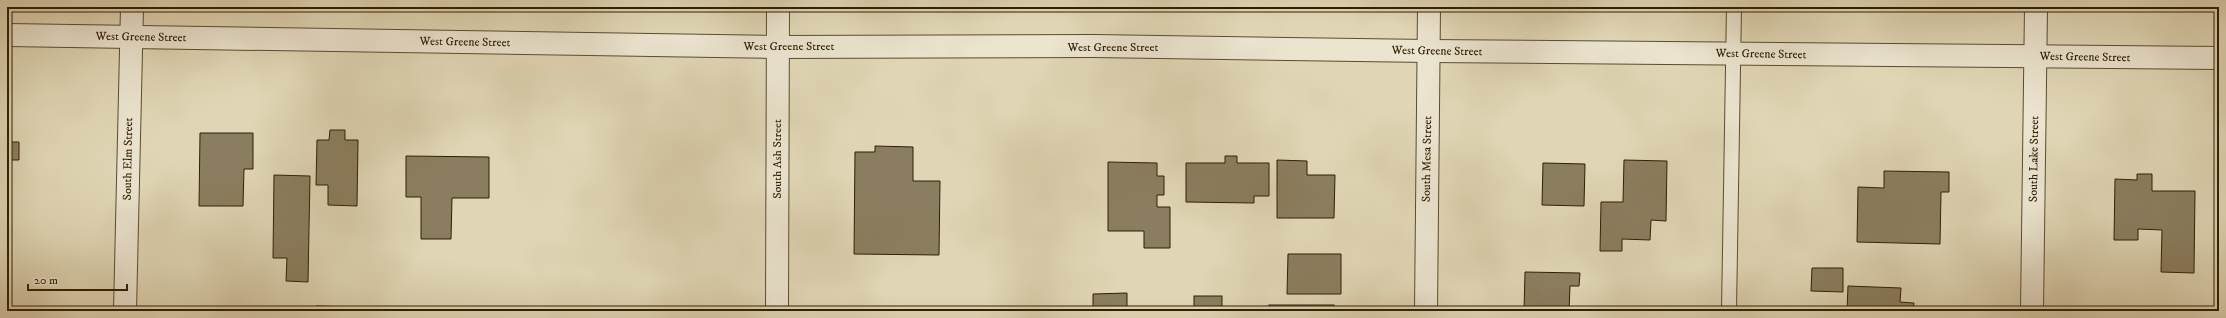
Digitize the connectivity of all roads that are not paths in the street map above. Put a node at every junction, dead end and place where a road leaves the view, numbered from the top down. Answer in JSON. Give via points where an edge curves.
{"nodes":[{"id":1,"x":132,"y":7,"type":"edge"},
{"id":2,"x":778,"y":7,"type":"edge"},
{"id":3,"x":1428,"y":7,"type":"edge"},
{"id":4,"x":1734,"y":7,"type":"edge"},
{"id":5,"x":2036,"y":7,"type":"edge"},
{"id":6,"x":7,"y":35,"type":"edge"},
{"id":7,"x":131,"y":37,"type":"junction"},
{"id":8,"x":778,"y":47,"type":"junction"},
{"id":9,"x":1428,"y":51,"type":"junction"},
{"id":10,"x":1734,"y":53,"type":"junction"},
{"id":11,"x":2035,"y":57,"type":"junction"},
{"id":12,"x":2219,"y":58,"type":"edge"},
{"id":13,"x":125,"y":311,"type":"edge"},
{"id":14,"x":777,"y":311,"type":"edge"},
{"id":15,"x":1426,"y":311,"type":"edge"},
{"id":16,"x":1729,"y":311,"type":"edge"},
{"id":17,"x":2032,"y":311,"type":"edge"}],
"edges":[{"from":1,"to":7,"type":"street","name":"South Elm Street"},
{"from":2,"to":8,"type":"street","name":"South Ash Street"},
{"from":3,"to":9,"type":"street","name":"South Mesa Street"},
{"from":4,"to":10,"type":"lane"},
{"from":5,"to":11,"type":"street","name":"South Lake Street"},
{"from":6,"to":7,"type":"street","name":"West Greene Street"},
{"from":7,"to":8,"type":"street","name":"West Greene Street"},
{"from":7,"to":13,"type":"street","name":"South Elm Street"},
{"from":8,"to":9,"type":"street","name":"West Greene Street","via":[[1094,46]]},
{"from":8,"to":14,"type":"street","name":"South Ash Street"},
{"from":9,"to":10,"type":"street","name":"West Greene Street"},
{"from":9,"to":15,"type":"street","name":"South Mesa Street"},
{"from":10,"to":11,"type":"street","name":"West Greene Street"},
{"from":10,"to":16,"type":"lane"},
{"from":11,"to":12,"type":"street","name":"West Greene Street"},
{"from":11,"to":17,"type":"street","name":"South Lake Street"}]}
